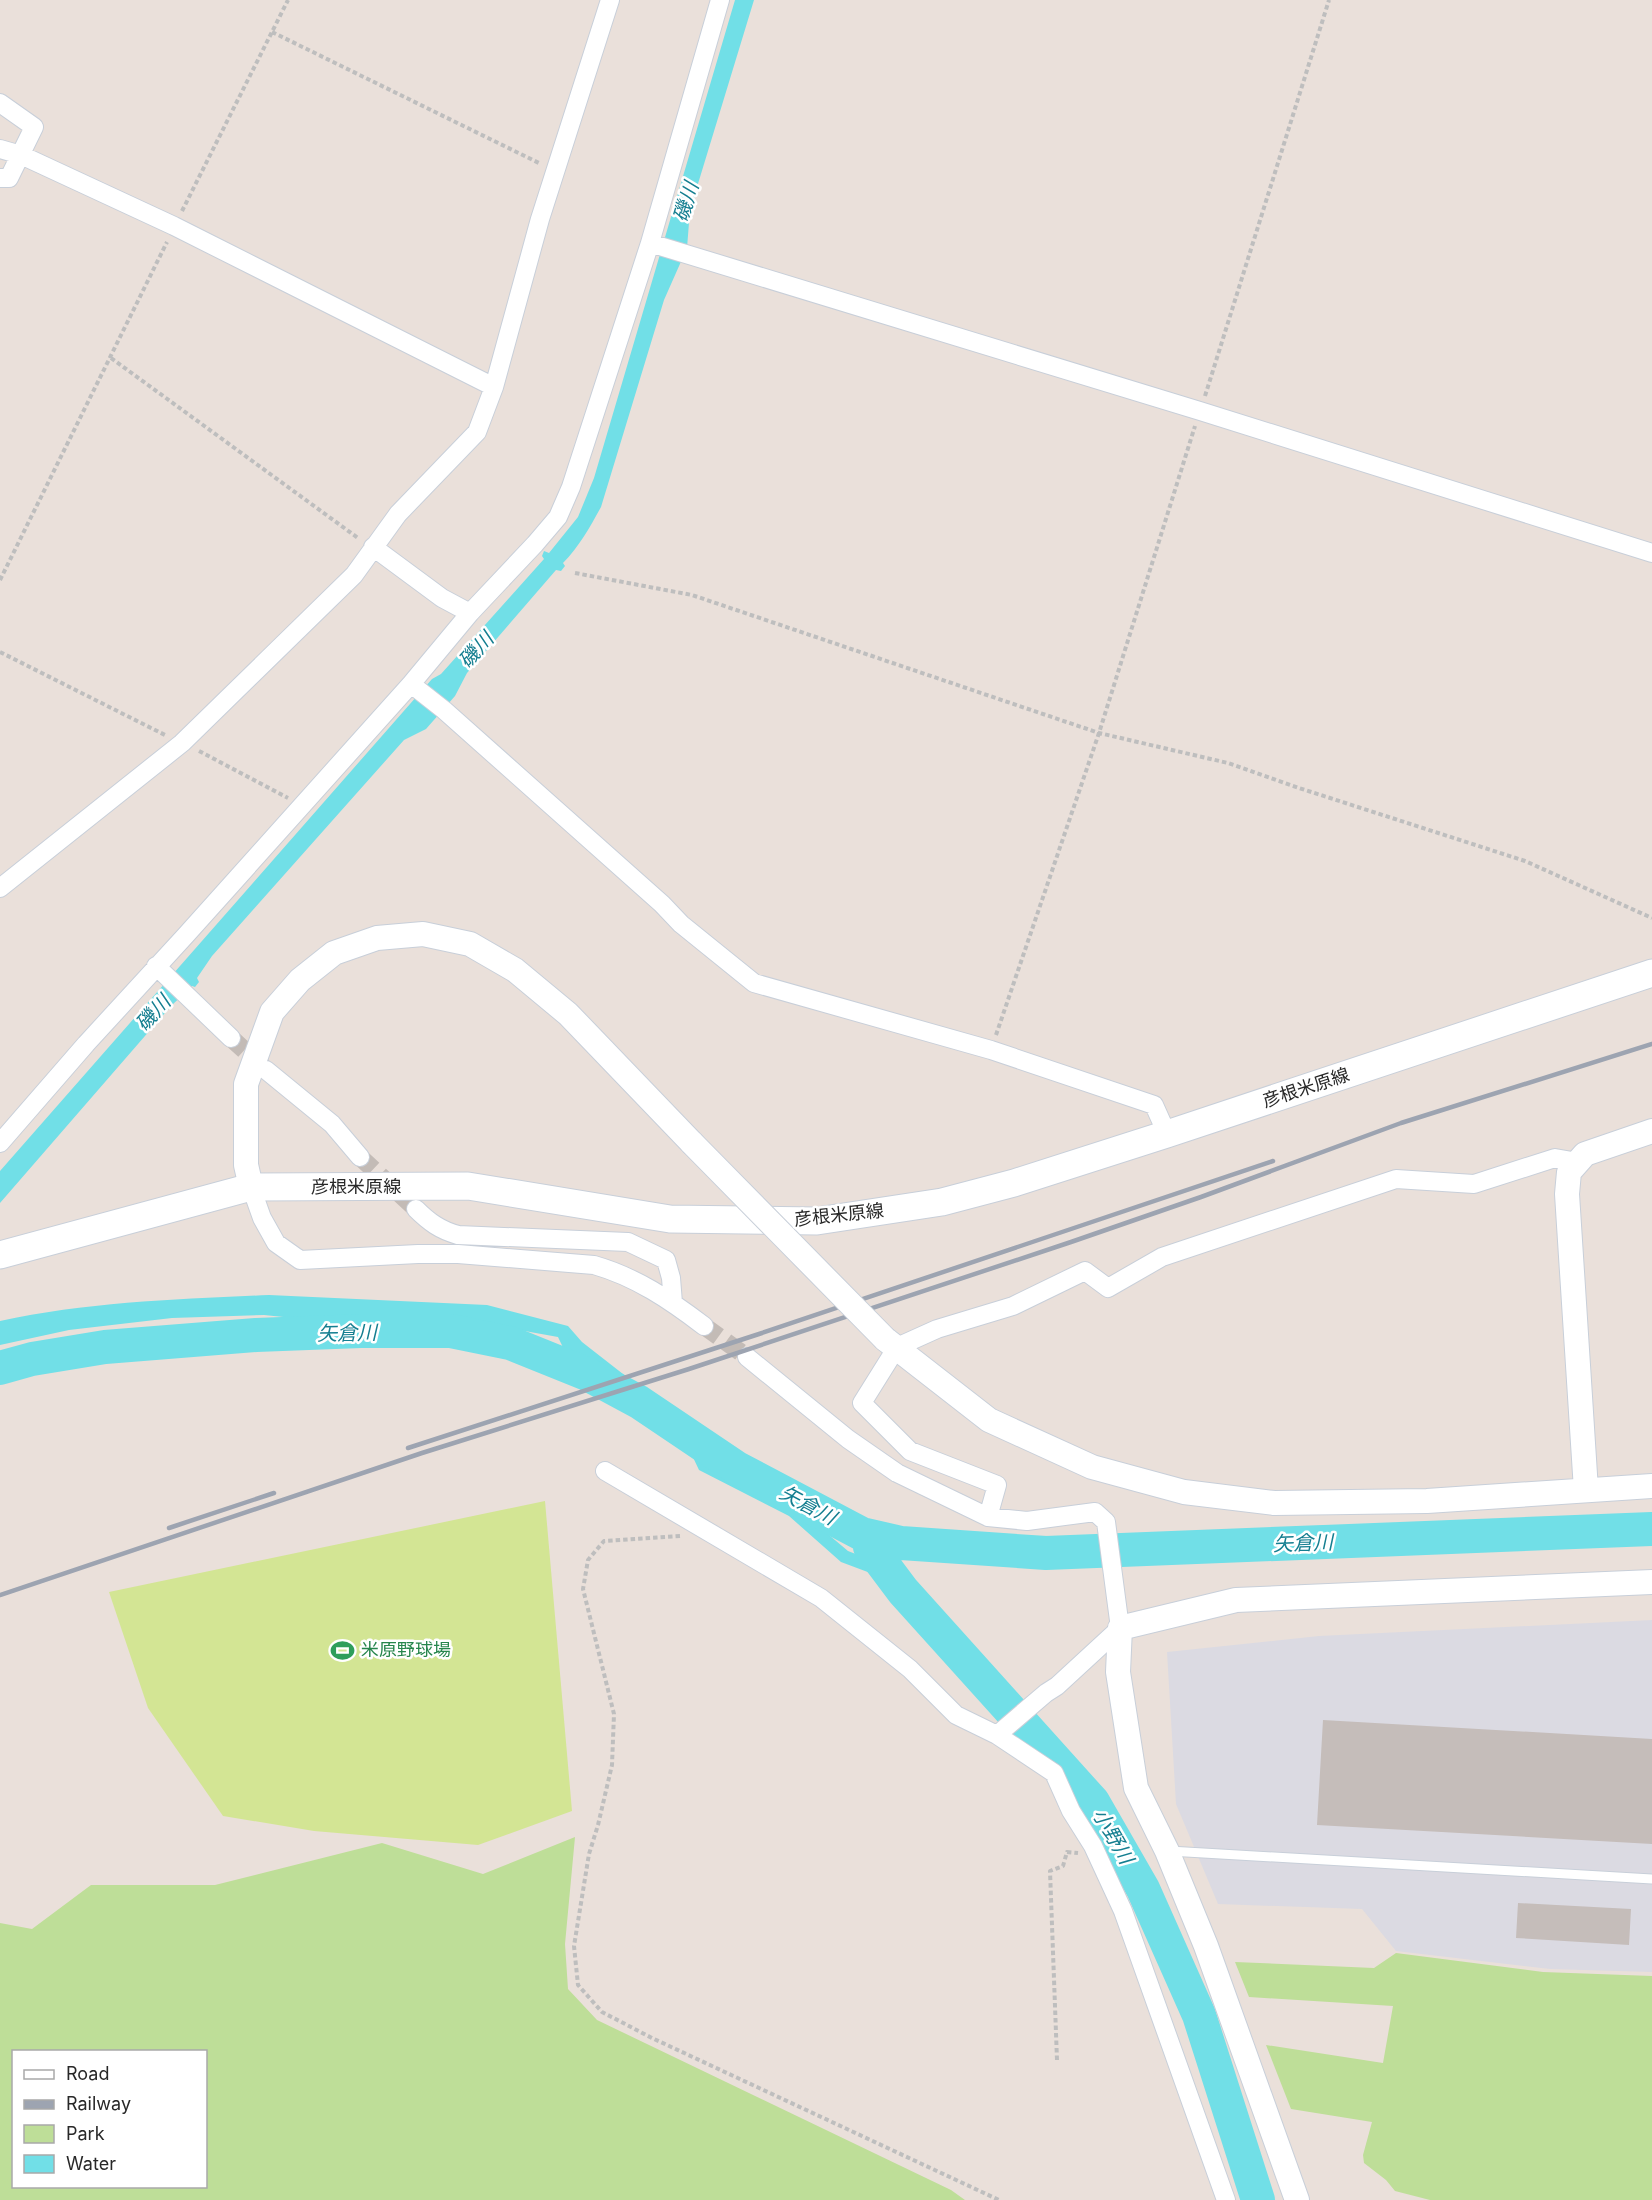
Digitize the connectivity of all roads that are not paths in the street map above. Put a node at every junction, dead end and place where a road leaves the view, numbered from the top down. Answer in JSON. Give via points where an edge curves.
{"nodes":[{"id":1,"x":610,"y":0,"type":"edge"},
{"id":2,"x":720,"y":0,"type":"edge"},
{"id":3,"x":0,"y":103,"type":"edge"},
{"id":4,"x":0,"y":149,"type":"edge"},
{"id":5,"x":21,"y":155,"type":"junction"},
{"id":6,"x":0,"y":178,"type":"edge"},
{"id":7,"x":653,"y":244,"type":"junction"},
{"id":8,"x":494,"y":387,"type":"junction"},
{"id":9,"x":373,"y":548,"type":"junction"},
{"id":10,"x":1652,"y":552,"type":"edge"},
{"id":11,"x":470,"y":613,"type":"junction"},
{"id":12,"x":415,"y":687,"type":"junction"},
{"id":13,"x":0,"y":888,"type":"edge"},
{"id":14,"x":161,"y":971,"type":"junction"},
{"id":15,"x":1652,"y":973,"type":"edge"},
{"id":16,"x":231,"y":1038,"type":"tunnel mouth"},
{"id":17,"x":266,"y":1070,"type":"tunnel mouth"},
{"id":18,"x":1652,"y":1131,"type":"edge"},
{"id":19,"x":1167,"y":1134,"type":"junction"},
{"id":20,"x":0,"y":1143,"type":"edge"},
{"id":21,"x":360,"y":1157,"type":"tunnel mouth"},
{"id":22,"x":1578,"y":1162,"type":"junction"},
{"id":23,"x":251,"y":1187,"type":"junction"},
{"id":24,"x":416,"y":1209,"type":"tunnel mouth"},
{"id":25,"x":0,"y":1255,"type":"edge"},
{"id":26,"x":673,"y":1303,"type":"junction"},
{"id":27,"x":704,"y":1326,"type":"tunnel mouth"},
{"id":28,"x":891,"y":1343,"type":"junction"},
{"id":29,"x":747,"y":1357,"type":"tunnel mouth"},
{"id":30,"x":604,"y":1471,"type":"dead end"},
{"id":31,"x":1652,"y":1486,"type":"edge"},
{"id":32,"x":1586,"y":1490,"type":"junction"},
{"id":33,"x":988,"y":1517,"type":"junction"},
{"id":34,"x":1652,"y":1582,"type":"edge"},
{"id":35,"x":1120,"y":1628,"type":"junction"},
{"id":36,"x":997,"y":1735,"type":"junction"},
{"id":37,"x":1167,"y":1851,"type":"junction"},
{"id":38,"x":1652,"y":1879,"type":"edge"},
{"id":39,"x":1226,"y":2200,"type":"edge"},
{"id":40,"x":1297,"y":2200,"type":"edge"}],
"edges":[{"from":1,"to":8,"type":"street","via":[[540,219]]},
{"from":2,"to":7,"type":"street"},
{"from":3,"to":5,"type":"street","via":[[34,127]]},
{"from":4,"to":5,"type":"street"},
{"from":5,"to":6,"type":"street","via":[[9,178]]},
{"from":5,"to":8,"type":"street","via":[[174,226]]},
{"from":7,"to":10,"type":"street"},
{"from":7,"to":11,"type":"street","via":[[558,517]]},
{"from":8,"to":9,"type":"street","via":[[477,432],[398,514]]},
{"from":9,"to":11,"type":"street","via":[[442,598]]},
{"from":9,"to":13,"type":"street","via":[[354,575],[182,743]]},
{"from":11,"to":12,"type":"street"},
{"from":12,"to":14,"type":"street","via":[[301,807]]},
{"from":12,"to":19,"type":"street","via":[[681,924],[754,983],[991,1050],[1154,1105]]},
{"from":14,"to":16,"type":"street"},
{"from":14,"to":20,"type":"street"},
{"from":15,"to":19,"type":"main road","name":"彦根米原線"},
{"from":17,"to":21,"type":"street","via":[[332,1124]]},
{"from":18,"to":22,"type":"street","via":[[1585,1154]]},
{"from":19,"to":23,"type":"main road","name":"彦根米原線","via":[[942,1202],[817,1221],[670,1219],[468,1186]]},
{"from":22,"to":28,"type":"street","via":[[1555,1158],[1474,1184],[1396,1179],[1162,1257],[1108,1288],[1085,1271],[1013,1306]]},
{"from":22,"to":32,"type":"street","via":[[1569,1172],[1567,1194]]},
{"from":23,"to":25,"type":"main road","name":"彦根米原線"},
{"from":23,"to":26,"type":"street","via":[[276,1243],[300,1260],[458,1254],[594,1265],[616,1271]]},
{"from":23,"to":28,"type":"street","bridge":true,"via":[[246,1165],[246,1084],[273,1012],[300,980],[334,954],[376,938],[423,934],[470,944],[515,970],[568,1014]]},
{"from":24,"to":26,"type":"street","via":[[428,1222],[458,1235],[628,1242],[666,1260]]},
{"from":26,"to":27,"type":"street"},
{"from":28,"to":32,"type":"street","via":[[989,1420],[1092,1467],[1184,1492],[1274,1503],[1427,1501]]},
{"from":28,"to":33,"type":"street","via":[[862,1403],[910,1450],[997,1485]]},
{"from":29,"to":33,"type":"street","via":[[848,1439],[897,1473]]},
{"from":30,"to":36,"type":"street","via":[[821,1598],[910,1669],[956,1715]]},
{"from":31,"to":32,"type":"street"},
{"from":33,"to":35,"type":"street","via":[[1026,1521],[1095,1512],[1106,1522]]},
{"from":34,"to":35,"type":"street","via":[[1236,1600]]},
{"from":35,"to":36,"type":"street","via":[[1058,1686]]},
{"from":35,"to":37,"type":"street","via":[[1118,1672],[1136,1788]]},
{"from":36,"to":39,"type":"street","via":[[1054,1773],[1093,1846],[1123,1911]]},
{"from":37,"to":38,"type":"lane"},
{"from":37,"to":40,"type":"street","via":[[1206,1946]]}]}
